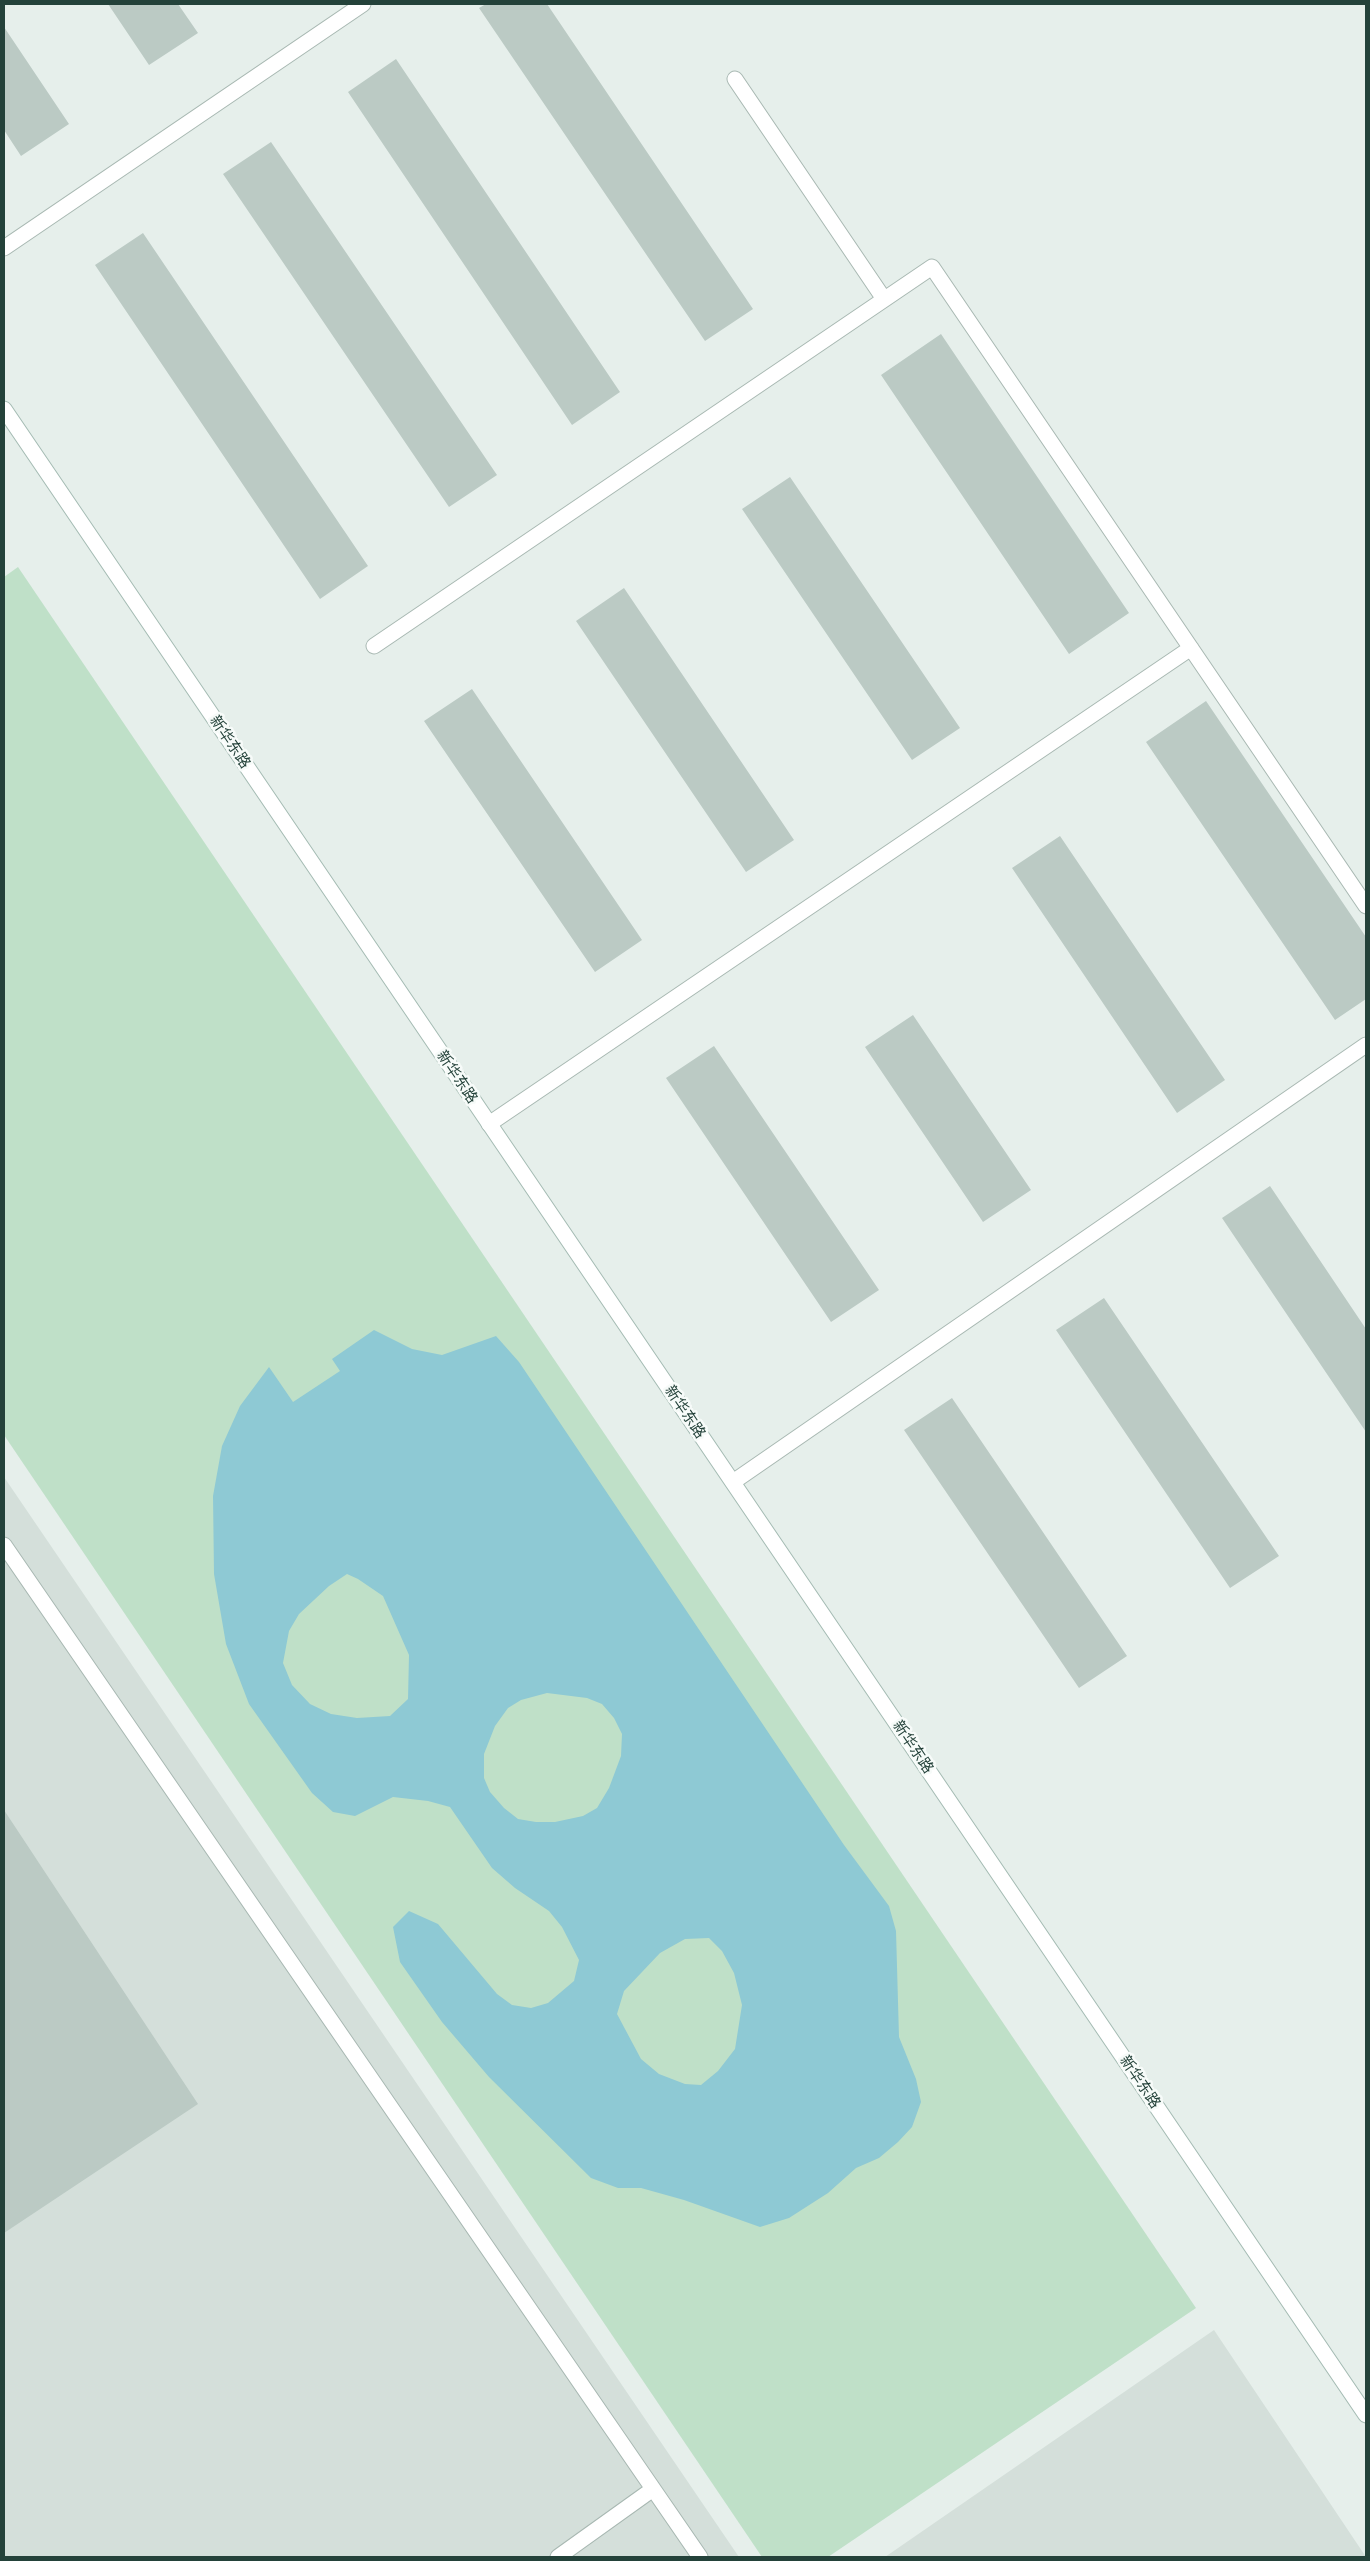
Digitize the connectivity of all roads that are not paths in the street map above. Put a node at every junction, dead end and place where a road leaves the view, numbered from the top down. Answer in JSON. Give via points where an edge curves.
{"nodes":[{"id":1,"x":363,"y":4,"type":"edge"},
{"id":2,"x":735,"y":79,"type":"dead end"},
{"id":3,"x":4,"y":248,"type":"edge"},
{"id":4,"x":884,"y":299,"type":"junction"},
{"id":5,"x":4,"y":409,"type":"edge"},
{"id":6,"x":374,"y":646,"type":"dead end"},
{"id":7,"x":1191,"y":648,"type":"junction"},
{"id":8,"x":1366,"y":906,"type":"edge"},
{"id":9,"x":1366,"y":1045,"type":"edge"},
{"id":10,"x":490,"y":1124,"type":"junction"},
{"id":11,"x":733,"y":1482,"type":"junction"},
{"id":12,"x":4,"y":1545,"type":"edge"},
{"id":13,"x":1366,"y":2415,"type":"edge"},
{"id":14,"x":653,"y":2489,"type":"junction"},
{"id":15,"x":558,"y":2557,"type":"edge"},
{"id":16,"x":700,"y":2557,"type":"edge"}],
"edges":[{"from":1,"to":3,"type":"main road"},
{"from":2,"to":4,"type":"main road"},
{"from":4,"to":6,"type":"main road"},
{"from":4,"to":7,"type":"main road","via":[[932,267]]},
{"from":5,"to":10,"type":"main road","name":"新华东路"},
{"from":7,"to":8,"type":"main road"},
{"from":7,"to":10,"type":"main road"},
{"from":9,"to":11,"type":"main road"},
{"from":10,"to":11,"type":"main road","name":"新华东路"},
{"from":11,"to":13,"type":"main road","name":"新华东路"},
{"from":12,"to":14,"type":"main road"},
{"from":14,"to":15,"type":"main road"},
{"from":14,"to":16,"type":"main road"}]}
